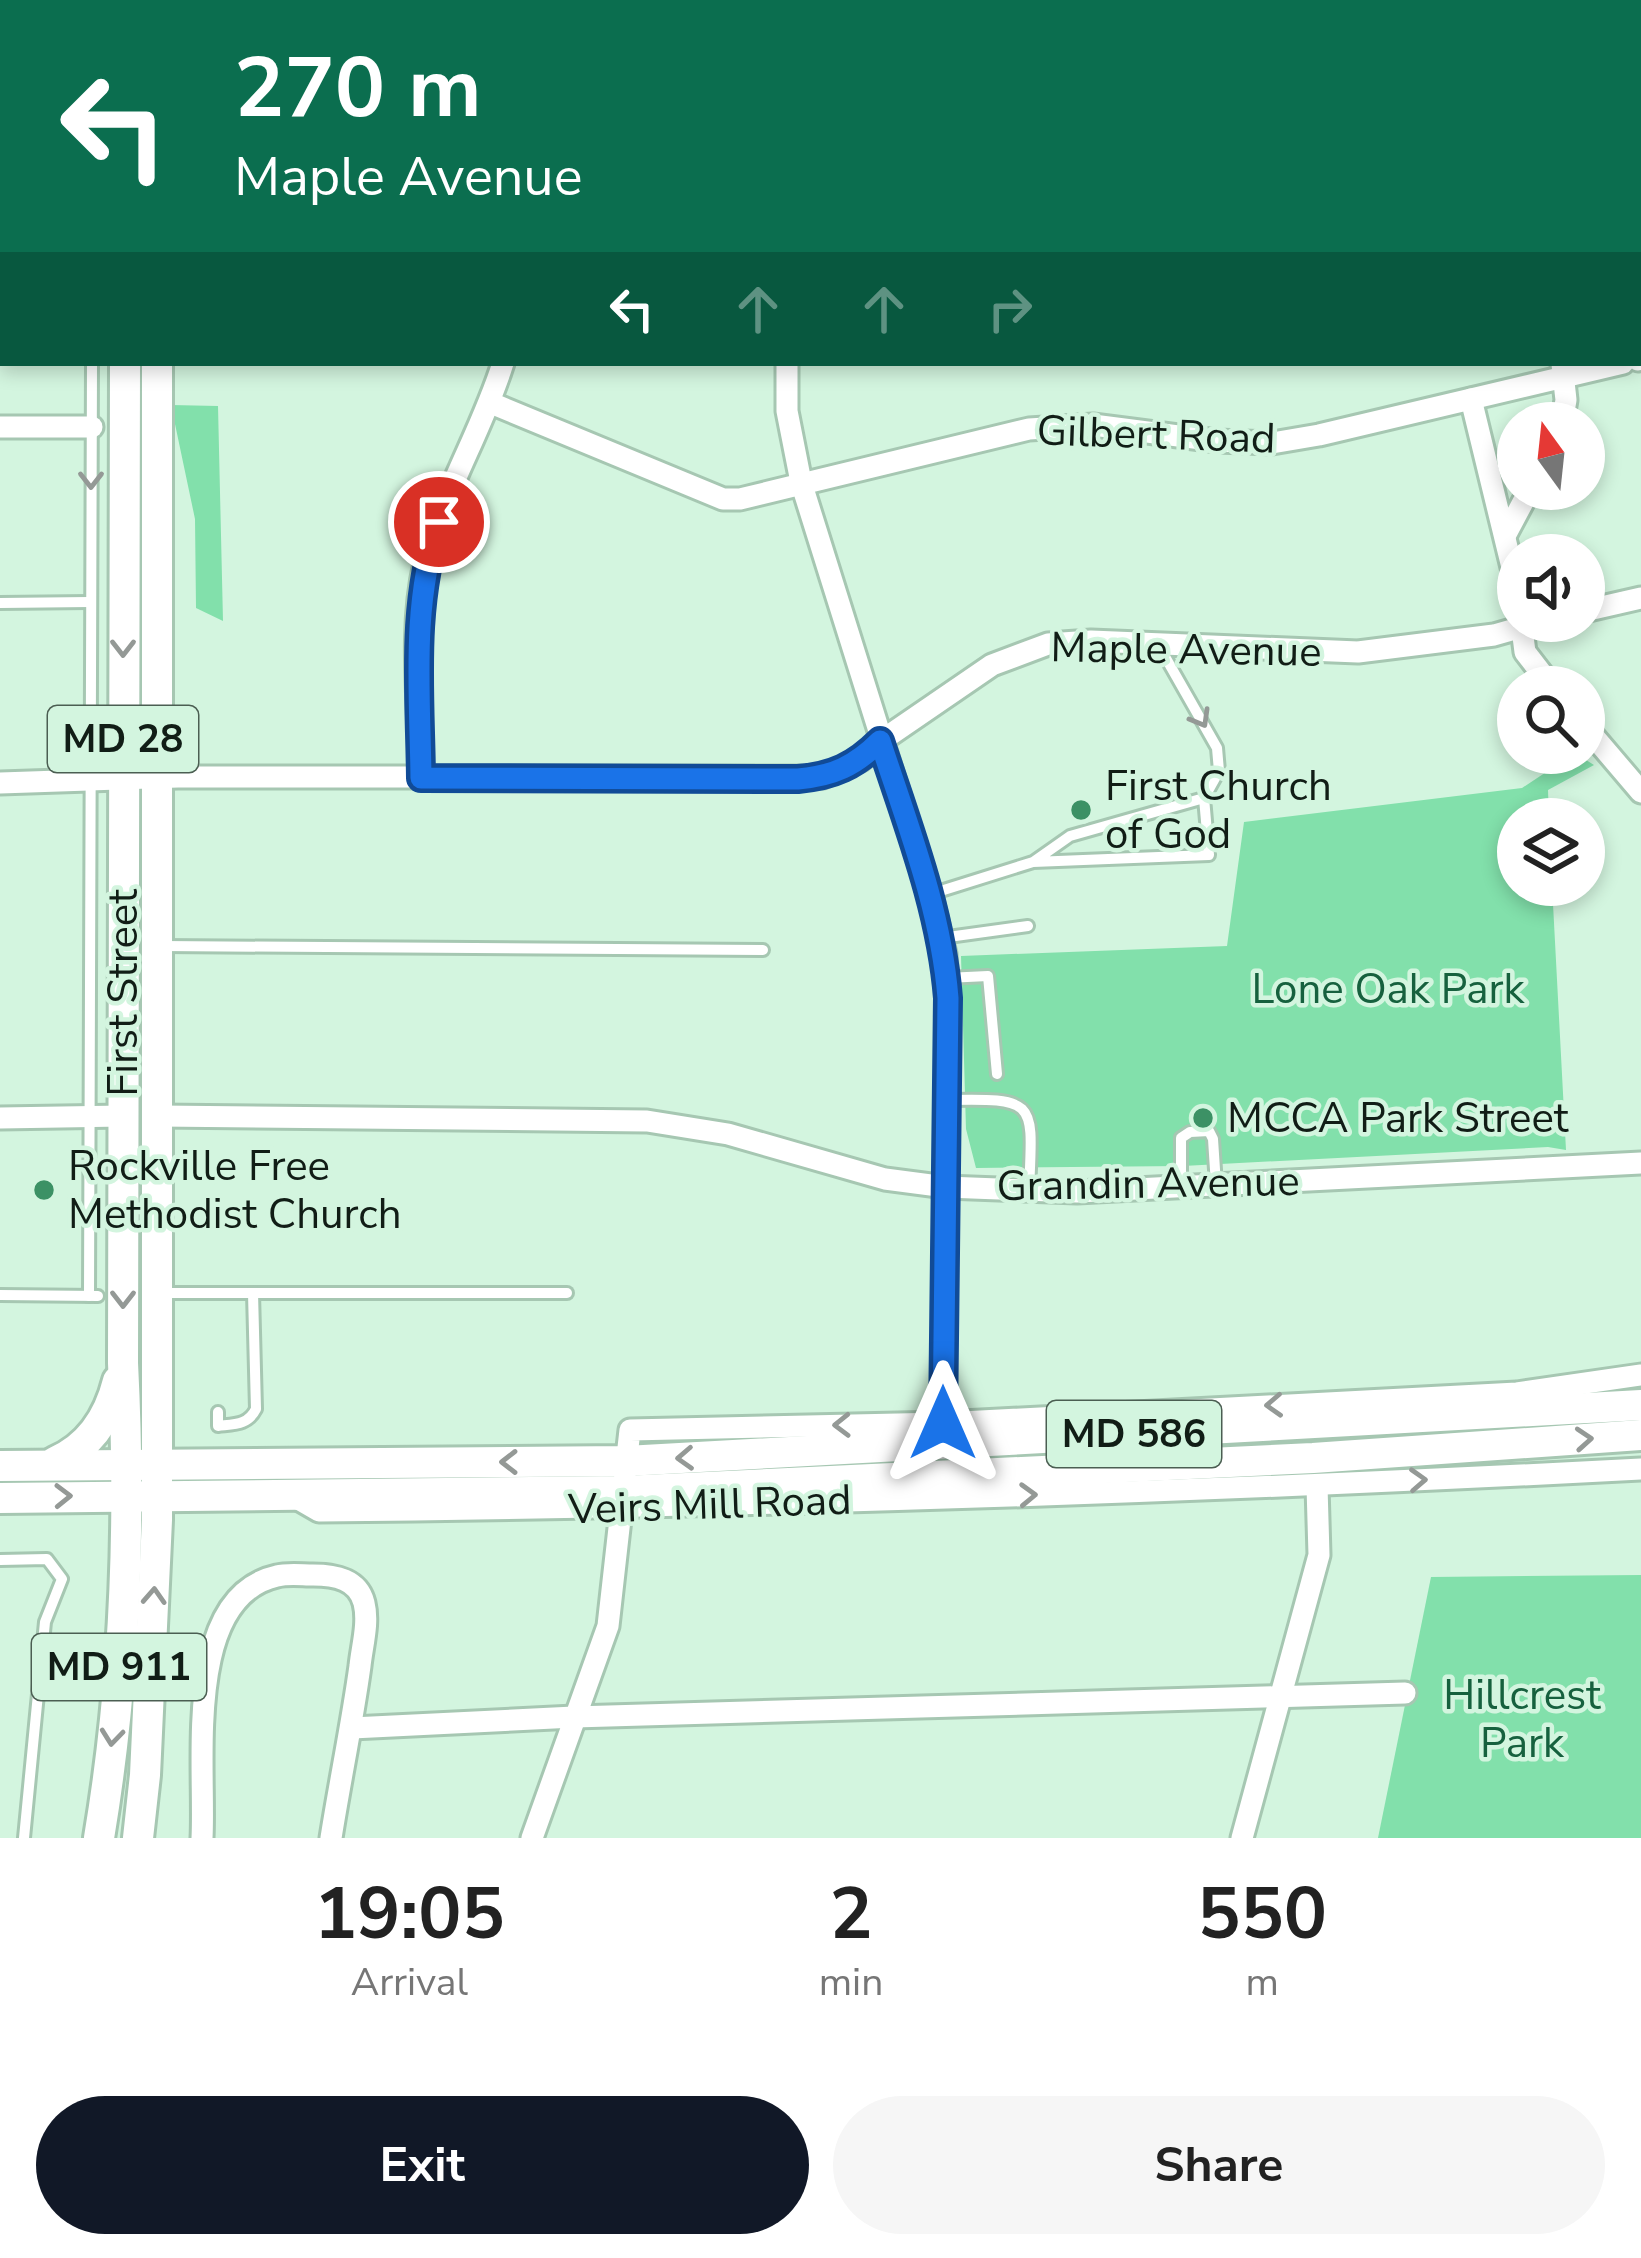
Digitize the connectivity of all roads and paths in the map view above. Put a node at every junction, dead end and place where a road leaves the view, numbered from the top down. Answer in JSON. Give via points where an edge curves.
{"nodes":[{"id":1,"x":92,"y":366,"type":"edge"},
{"id":2,"x":124,"y":366,"type":"edge"},
{"id":3,"x":157,"y":366,"type":"edge"},
{"id":4,"x":502,"y":366,"type":"edge"},
{"id":5,"x":787,"y":366,"type":"edge"},
{"id":6,"x":1597,"y":366,"type":"edge"},
{"id":7,"x":1563,"y":370,"type":"edge"},
{"id":8,"x":1471,"y":399,"type":"junction"},
{"id":9,"x":1566,"y":402,"type":"edge"},
{"id":10,"x":491,"y":403,"type":"junction"},
{"id":11,"x":0,"y":427,"type":"edge"},
{"id":12,"x":92,"y":427,"type":"junction"},
{"id":13,"x":801,"y":482,"type":"junction"},
{"id":14,"x":1518,"y":510,"type":"edge"},
{"id":15,"x":1505,"y":534,"type":"joint"},
{"id":16,"x":1641,"y":598,"type":"edge"},
{"id":17,"x":0,"y":602,"type":"edge"},
{"id":18,"x":90,"y":602,"type":"junction"},
{"id":19,"x":1605,"y":606,"type":"edge"},
{"id":20,"x":1497,"y":633,"type":"edge"},
{"id":21,"x":1157,"y":644,"type":"junction"},
{"id":22,"x":880,"y":741,"type":"junction"},
{"id":23,"x":1605,"y":750,"type":"edge"},
{"id":24,"x":158,"y":778,"type":"junction"},
{"id":25,"x":421,"y":778,"type":"junction"},
{"id":26,"x":123,"y":781,"type":"junction"},
{"id":27,"x":88,"y":782,"type":"junction"},
{"id":28,"x":0,"y":783,"type":"edge"},
{"id":29,"x":1641,"y":792,"type":"edge"},
{"id":30,"x":1204,"y":798,"type":"junction"},
{"id":31,"x":1033,"y":862,"type":"junction"},
{"id":32,"x":930,"y":894,"type":"junction"},
{"id":33,"x":1028,"y":926,"type":"dead end"},
{"id":34,"x":941,"y":938,"type":"junction"},
{"id":35,"x":158,"y":946,"type":"junction"},
{"id":36,"x":763,"y":950,"type":"dead end"},
{"id":37,"x":946,"y":979,"type":"junction"},
{"id":38,"x":997,"y":1074,"type":"dead end"},
{"id":39,"x":946,"y":1100,"type":"junction"},
{"id":40,"x":90,"y":1116,"type":"junction"},
{"id":41,"x":123,"y":1116,"type":"junction"},
{"id":42,"x":159,"y":1116,"type":"junction"},
{"id":43,"x":0,"y":1118,"type":"edge"},
{"id":44,"x":1641,"y":1163,"type":"edge"},
{"id":45,"x":1216,"y":1185,"type":"junction"},
{"id":46,"x":1181,"y":1186,"type":"junction"},
{"id":47,"x":946,"y":1187,"type":"junction"},
{"id":48,"x":1029,"y":1190,"type":"junction"},
{"id":49,"x":157,"y":1293,"type":"junction"},
{"id":50,"x":253,"y":1293,"type":"junction"},
{"id":51,"x":567,"y":1293,"type":"dead end"},
{"id":52,"x":0,"y":1295,"type":"edge"},
{"id":53,"x":157,"y":1360,"type":"junction"},
{"id":54,"x":123,"y":1363,"type":"junction"},
{"id":55,"x":1641,"y":1375,"type":"edge"},
{"id":56,"x":1641,"y":1405,"type":"edge"},
{"id":57,"x":218,"y":1412,"type":"dead end"},
{"id":58,"x":1641,"y":1436,"type":"edge"},
{"id":59,"x":943,"y":1447,"type":"junction"},
{"id":60,"x":255,"y":1463,"type":"junction"},
{"id":61,"x":49,"y":1465,"type":"junction"},
{"id":62,"x":0,"y":1466,"type":"edge"},
{"id":63,"x":1641,"y":1469,"type":"edge"},
{"id":64,"x":141,"y":1479,"type":"junction"},
{"id":65,"x":1317,"y":1486,"type":"junction"},
{"id":66,"x":624,"y":1487,"type":"junction"},
{"id":67,"x":0,"y":1498,"type":"edge"},
{"id":68,"x":0,"y":1560,"type":"edge"},
{"id":69,"x":1405,"y":1694,"type":"dead end"},
{"id":70,"x":1282,"y":1696,"type":"junction"},
{"id":71,"x":574,"y":1717,"type":"junction"},
{"id":72,"x":352,"y":1728,"type":"junction"},
{"id":73,"x":24,"y":1838,"type":"edge"},
{"id":74,"x":99,"y":1838,"type":"edge"},
{"id":75,"x":138,"y":1838,"type":"edge"},
{"id":76,"x":202,"y":1838,"type":"edge"},
{"id":77,"x":331,"y":1838,"type":"edge"},
{"id":78,"x":532,"y":1838,"type":"edge"},
{"id":79,"x":1242,"y":1838,"type":"edge"}],
"edges":[{"from":1,"to":12,"type":"lane"},
{"from":2,"to":26,"type":"main road","name":"First Street","number":"MD 28","one_way":true},
{"from":3,"to":24,"type":"main road","name":"First Street","number":"MD 28"},
{"from":4,"to":10,"type":"street"},
{"from":5,"to":13,"type":"street"},
{"from":6,"to":7,"type":"street","name":"Gilbert Road"},
{"from":7,"to":8,"type":"street","name":"Gilbert Road"},
{"from":7,"to":9,"type":"street"},
{"from":8,"to":13,"type":"street","name":"Gilbert Road","via":[[1272,442],[1093,425],[1029,429]]},
{"from":8,"to":15,"type":"street"},
{"from":10,"to":13,"type":"street","name":"Gilbert Road","via":[[723,500]]},
{"from":10,"to":25,"type":"street","via":[[425,563],[418,610]]},
{"from":11,"to":12,"type":"street"},
{"from":12,"to":18,"type":"lane","one_way":true},
{"from":13,"to":22,"type":"street"},
{"from":14,"to":15,"type":"street"},
{"from":16,"to":19,"type":"street"},
{"from":17,"to":18,"type":"lane"},
{"from":18,"to":27,"type":"lane"},
{"from":20,"to":21,"type":"street","name":"Maple Avenue","via":[[1358,652]]},
{"from":21,"to":22,"type":"street","name":"Maple Avenue","via":[[1091,641],[1022,651]]},
{"from":21,"to":30,"type":"lane","one_way":true,"via":[[1217,748],[1219,771]]},
{"from":22,"to":25,"type":"street","name":"Maple Avenue","via":[[846,769],[811,778]]},
{"from":22,"to":32,"type":"street"},
{"from":23,"to":29,"type":"street"},
{"from":24,"to":25,"type":"street","name":"Maple Avenue"},
{"from":24,"to":26,"type":"street","name":"Maple Avenue"},
{"from":24,"to":35,"type":"main road","name":"First Street","number":"MD 28"},
{"from":26,"to":27,"type":"street","name":"Maple Avenue"},
{"from":26,"to":41,"type":"main road","name":"First Street","number":"MD 28"},
{"from":27,"to":28,"type":"street","name":"Maple Avenue"},
{"from":27,"to":40,"type":"lane"},
{"from":30,"to":31,"type":"lane","via":[[1070,836]]},
{"from":30,"to":31,"type":"lane","via":[[1209,855]]},
{"from":31,"to":32,"type":"lane"},
{"from":32,"to":34,"type":"street"},
{"from":33,"to":34,"type":"lane"},
{"from":34,"to":37,"type":"street"},
{"from":35,"to":36,"type":"lane"},
{"from":35,"to":42,"type":"main road","name":"First Street","number":"MD 28"},
{"from":37,"to":38,"type":"lane","via":[[988,976]]},
{"from":37,"to":39,"type":"street"},
{"from":39,"to":47,"type":"street"},
{"from":39,"to":48,"type":"lane","via":[[1008,1100],[1023,1109],[1031,1129]]},
{"from":40,"to":41,"type":"street"},
{"from":40,"to":43,"type":"street"},
{"from":40,"to":52,"type":"lane","via":[[93,1296]]},
{"from":41,"to":54,"type":"main road","name":"First Street","number":"MD 28","one_way":true},
{"from":42,"to":47,"type":"street","name":"Grandin Avenue","via":[[646,1121]]},
{"from":42,"to":49,"type":"main road","name":"First Street","number":"MD 28"},
{"from":44,"to":45,"type":"street","name":"Grandin Avenue"},
{"from":45,"to":46,"type":"street","name":"Grandin Avenue"},
{"from":45,"to":46,"type":"lane","via":[[1209,1131],[1181,1138]]},
{"from":46,"to":48,"type":"street","name":"Grandin Avenue"},
{"from":47,"to":48,"type":"street","name":"Grandin Avenue"},
{"from":47,"to":59,"type":"street"},
{"from":49,"to":50,"type":"lane"},
{"from":49,"to":53,"type":"main road","name":"First Street","number":"MD 28"},
{"from":50,"to":51,"type":"lane"},
{"from":50,"to":57,"type":"lane","via":[[256,1409],[243,1423],[218,1426]]},
{"from":53,"to":60,"type":"main road","via":[[163,1406],[185,1444]]},
{"from":53,"to":64,"type":"main road","name":"First Street","number":"MD 28"},
{"from":54,"to":61,"type":"main road","number":"MD 28","via":[[91,1439]]},
{"from":54,"to":64,"type":"main road","name":"First Street","number":"MD 911"},
{"from":55,"to":59,"type":"street","name":"Veirs Mill Road","one_way":true},
{"from":56,"to":59,"type":"main road","name":"Veirs Mill Road","number":"MD 586"},
{"from":59,"to":58,"type":"main road","name":"Veirs Mill Road","number":"MD 586","one_way":true,"via":[[1312,1458]]},
{"from":59,"to":66,"type":"main road","name":"Veirs Mill Road","number":"MD 586"},
{"from":59,"to":66,"type":"street","name":"Veirs Mill Road","one_way":true,"via":[[630,1430]]},
{"from":60,"to":64,"type":"main road","name":"Veirs Mill Road","number":"MD 586"},
{"from":66,"to":60,"type":"main road","name":"Veirs Mill Road","number":"MD 586","one_way":true},
{"from":61,"to":62,"type":"main road","name":"Veirs Mill Road"},
{"from":61,"to":64,"type":"main road","name":"Veirs Mill Road","number":"MD 586"},
{"from":65,"to":63,"type":"street","name":"Veirs Mill Road","one_way":true},
{"from":64,"to":66,"type":"main road","name":"Veirs Mill Road","number":"MD 586","via":[[287,1492]]},
{"from":67,"to":64,"type":"main road","name":"Veirs Mill Road","one_way":true},
{"from":64,"to":74,"type":"main road","name":"First Street","number":"MD 911","one_way":true},
{"from":75,"to":64,"type":"main road","name":"First Street","number":"MD 911","one_way":true,"via":[[146,1775]]},
{"from":66,"to":65,"type":"street","name":"Veirs Mill Road","one_way":true},
{"from":65,"to":70,"type":"street","via":[[1318,1556]]},
{"from":66,"to":71,"type":"street","via":[[608,1626]]},
{"from":68,"to":73,"type":"lane","via":[[47,1559],[62,1579],[45,1622]]},
{"from":69,"to":70,"type":"street"},
{"from":70,"to":71,"type":"street"},
{"from":70,"to":79,"type":"street"},
{"from":71,"to":72,"type":"street"},
{"from":71,"to":78,"type":"street"},
{"from":72,"to":76,"type":"street","via":[[366,1617],[352,1582],[274,1576],[233,1600],[207,1664]]},
{"from":72,"to":77,"type":"street"}]}
